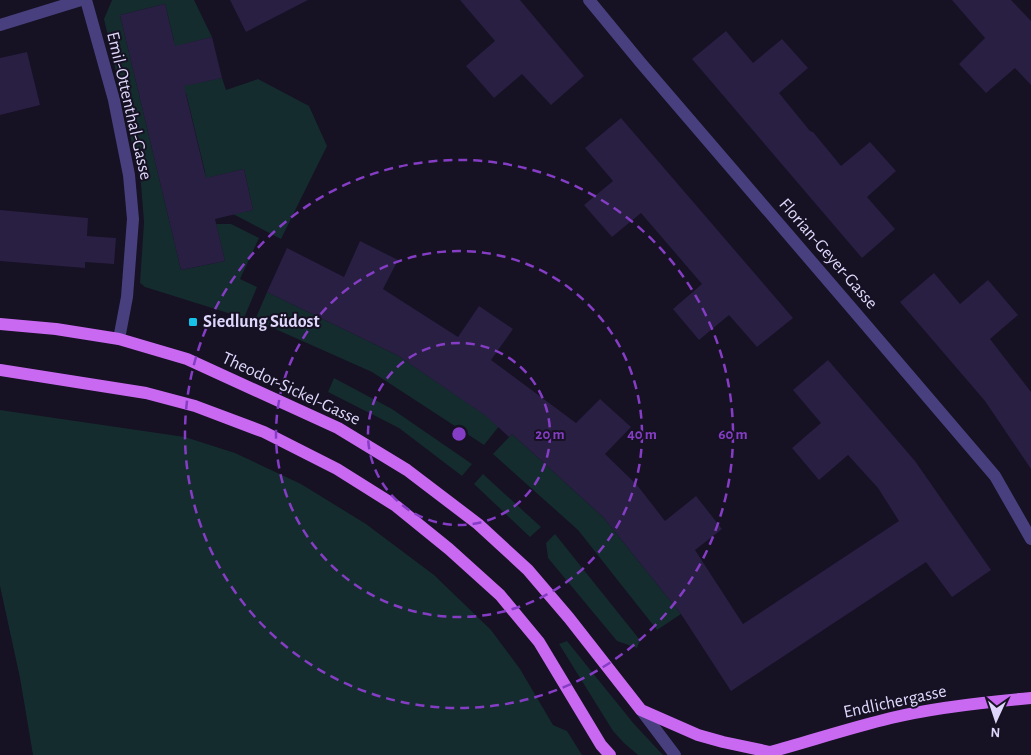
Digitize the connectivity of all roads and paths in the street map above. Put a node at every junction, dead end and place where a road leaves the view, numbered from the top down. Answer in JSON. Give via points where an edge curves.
{"nodes":[{"id":1,"x":81,"y":0,"type":"edge"},
{"id":2,"x":86,"y":0,"type":"edge"},
{"id":3,"x":589,"y":0,"type":"edge"},
{"id":4,"x":0,"y":25,"type":"edge"},
{"id":5,"x":0,"y":324,"type":"edge"},
{"id":6,"x":119,"y":339,"type":"junction"},
{"id":7,"x":0,"y":370,"type":"edge"},
{"id":8,"x":1031,"y":539,"type":"edge"},
{"id":9,"x":1031,"y":698,"type":"edge"},
{"id":10,"x":641,"y":710,"type":"junction"},
{"id":11,"x":768,"y":754,"type":"edge"},
{"id":12,"x":610,"y":755,"type":"edge"},
{"id":13,"x":675,"y":755,"type":"edge"}],
"edges":[{"from":1,"to":4,"type":"street"},
{"from":2,"to":6,"type":"street","name":"Emil-Ottenthal-Gasse","via":[[114,100],[130,175],[133,219],[128,298]]},
{"from":3,"to":8,"type":"street","name":"Florian-Geyer-Gasse","via":[[995,476]]},
{"from":5,"to":6,"type":"main road","name":"Theodor-Sickel-Gasse"},
{"from":6,"to":10,"type":"main road","name":"Theodor-Sickel-Gasse","via":[[187,359],[338,428],[407,470],[478,524],[528,570]]},
{"from":7,"to":12,"type":"main road","via":[[146,393],[195,406],[264,432],[337,469],[396,506],[500,595],[539,642]]},
{"from":9,"to":11,"type":"main road","name":"Endlichergasse","via":[[908,714]]},
{"from":10,"to":11,"type":"main road","name":"Endlichergasse","via":[[698,736]]},
{"from":10,"to":13,"type":"street"}]}
